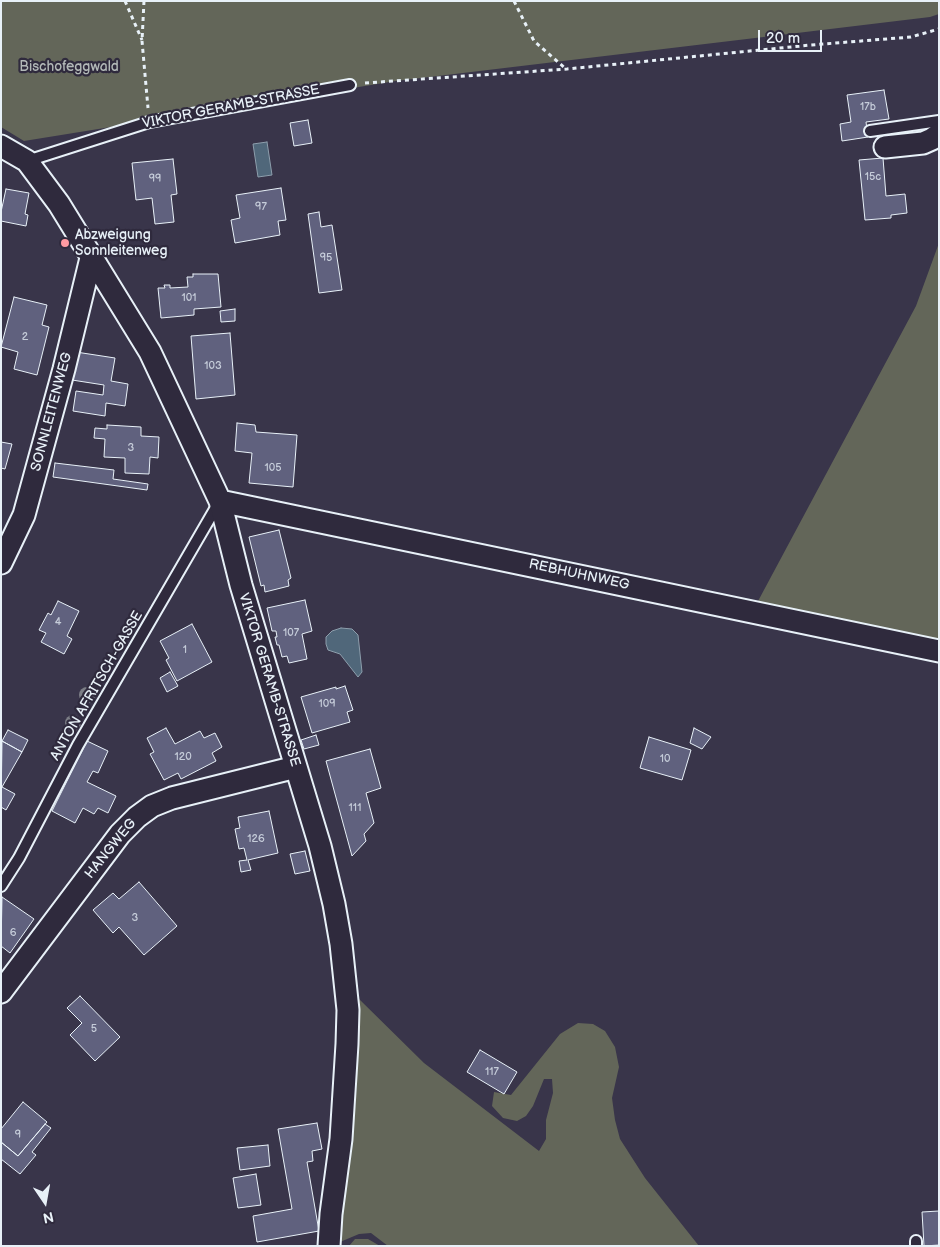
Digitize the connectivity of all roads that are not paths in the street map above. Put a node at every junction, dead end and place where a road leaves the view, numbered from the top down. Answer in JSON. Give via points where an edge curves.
{"nodes":[{"id":1,"x":350,"y":84,"type":"road end"},
{"id":2,"x":939,"y":121,"type":"edge"},
{"id":3,"x":870,"y":131,"type":"dead end"},
{"id":4,"x":939,"y":134,"type":"edge"},
{"id":5,"x":1,"y":146,"type":"edge"},
{"id":6,"x":885,"y":147,"type":"dead end"},
{"id":7,"x":27,"y":161,"type":"junction"},
{"id":8,"x":91,"y":258,"type":"junction"},
{"id":9,"x":220,"y":501,"type":"junction"},
{"id":10,"x":1,"y":563,"type":"edge"},
{"id":11,"x":939,"y":650,"type":"edge"},
{"id":12,"x":296,"y":767,"type":"junction"},
{"id":13,"x":1,"y":886,"type":"edge"},
{"id":14,"x":1,"y":992,"type":"edge"},
{"id":15,"x":329,"y":1246,"type":"edge"}],
"edges":[{"from":1,"to":7,"type":"lane","name":"VIKTOR GERAMB-STRASSE","via":[[149,122]]},
{"from":2,"to":3,"type":"lane"},
{"from":4,"to":6,"type":"street","via":[[923,143]]},
{"from":5,"to":7,"type":"street","name":"VIKTOR GERAMB-STRASSE"},
{"from":7,"to":8,"type":"street","name":"VIKTOR GERAMB-STRASSE","via":[[59,204]]},
{"from":8,"to":9,"type":"street","name":"VIKTOR GERAMB-STRASSE","via":[[150,352]]},
{"from":8,"to":10,"type":"street","name":"SONNLEITENWEG","via":[[24,516]]},
{"from":9,"to":11,"type":"street","name":"REBHUHNWEG"},
{"from":9,"to":12,"type":"street","name":"VIKTOR GERAMB-STRASSE","via":[[241,585]]},
{"from":9,"to":13,"type":"lane","name":"ANTON AFRITSCH-GASSE","via":[[78,745]]},
{"from":12,"to":14,"type":"street","name":"HANGWEG","via":[[172,798],[152,806],[137,817],[120,834]]},
{"from":12,"to":15,"type":"street","name":"VIKTOR GERAMB-STRASSE","via":[[334,904],[348,1010],[341,1139]]}]}
